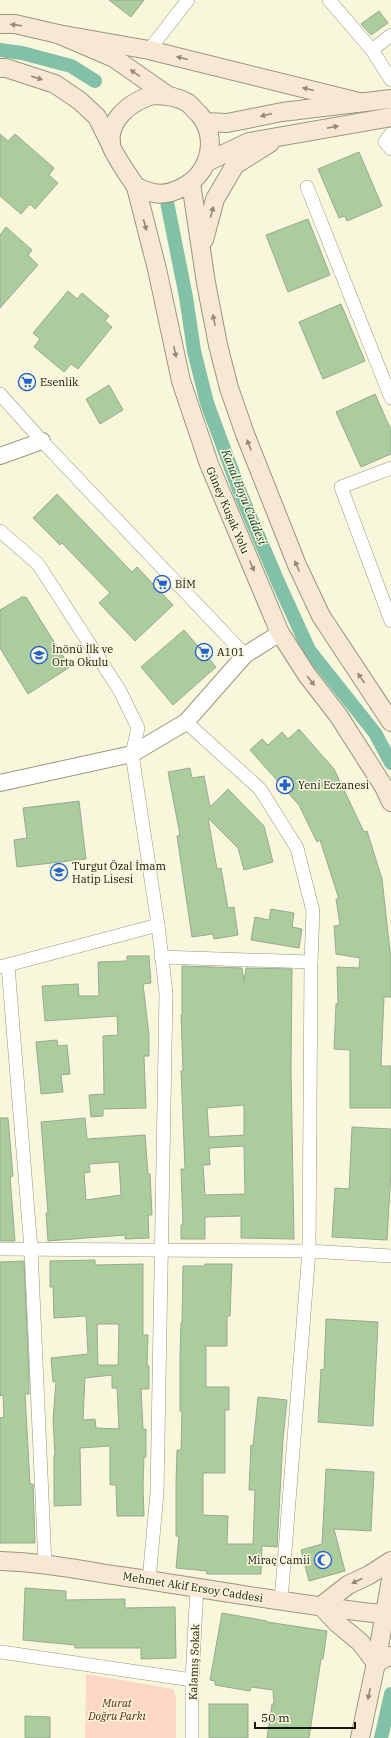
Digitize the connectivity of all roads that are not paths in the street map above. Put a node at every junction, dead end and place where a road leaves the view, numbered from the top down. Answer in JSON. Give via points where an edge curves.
{"nodes":[{"id":1,"x":188,"y":0,"type":"edge"},
{"id":2,"x":329,"y":0,"type":"edge"},
{"id":3,"x":0,"y":24,"type":"edge"},
{"id":4,"x":58,"y":34,"type":"junction"},
{"id":5,"x":391,"y":36,"type":"edge"},
{"id":6,"x":149,"y":50,"type":"junction"},
{"id":7,"x":372,"y":50,"type":"junction"},
{"id":8,"x":0,"y":68,"type":"edge"},
{"id":9,"x":391,"y":80,"type":"edge"},
{"id":10,"x":167,"y":95,"type":"junction"},
{"id":11,"x":391,"y":99,"type":"edge"},
{"id":12,"x":360,"y":102,"type":"junction"},
{"id":13,"x":391,"y":117,"type":"edge"},
{"id":14,"x":205,"y":122,"type":"junction"},
{"id":15,"x":391,"y":134,"type":"edge"},
{"id":16,"x":281,"y":137,"type":"junction"},
{"id":17,"x":111,"y":145,"type":"junction"},
{"id":18,"x":391,"y":149,"type":"edge"},
{"id":19,"x":207,"y":162,"type":"junction"},
{"id":20,"x":191,"y":183,"type":"junction"},
{"id":21,"x":136,"y":187,"type":"junction"},
{"id":22,"x":307,"y":187,"type":"dead end"},
{"id":23,"x":201,"y":249,"type":"junction"},
{"id":24,"x":0,"y":394,"type":"edge"},
{"id":25,"x":391,"y":398,"type":"edge"},
{"id":26,"x":42,"y":441,"type":"junction"},
{"id":27,"x":0,"y":456,"type":"edge"},
{"id":28,"x":391,"y":468,"type":"edge"},
{"id":29,"x":0,"y":531,"type":"edge"},
{"id":30,"x":391,"y":621,"type":"edge"},
{"id":31,"x":280,"y":633,"type":"junction"},
{"id":32,"x":245,"y":655,"type":"junction"},
{"id":33,"x":384,"y":704,"type":"edge"},
{"id":34,"x":186,"y":722,"type":"junction"},
{"id":35,"x":391,"y":722,"type":"edge"},
{"id":36,"x":132,"y":754,"type":"junction"},
{"id":37,"x":0,"y":783,"type":"edge"},
{"id":38,"x":391,"y":802,"type":"edge"},
{"id":39,"x":158,"y":924,"type":"junction"},
{"id":40,"x":161,"y":957,"type":"junction"},
{"id":41,"x":311,"y":962,"type":"junction"},
{"id":42,"x":4,"y":966,"type":"edge"},
{"id":43,"x":0,"y":1249,"type":"edge"},
{"id":44,"x":31,"y":1249,"type":"junction"},
{"id":45,"x":162,"y":1250,"type":"junction"},
{"id":46,"x":309,"y":1251,"type":"junction"},
{"id":47,"x":391,"y":1256,"type":"edge"},
{"id":48,"x":0,"y":1561,"type":"edge"},
{"id":49,"x":391,"y":1561,"type":"edge"},
{"id":50,"x":45,"y":1565,"type":"junction"},
{"id":51,"x":391,"y":1579,"type":"edge"},
{"id":52,"x":149,"y":1580,"type":"junction"},
{"id":53,"x":197,"y":1587,"type":"junction"},
{"id":54,"x":281,"y":1601,"type":"junction"},
{"id":55,"x":321,"y":1606,"type":"junction"},
{"id":56,"x":388,"y":1615,"type":"edge"},
{"id":57,"x":1,"y":1652,"type":"dead end"},
{"id":58,"x":384,"y":1660,"type":"edge"},
{"id":59,"x":192,"y":1680,"type":"junction"},
{"id":60,"x":192,"y":1738,"type":"edge"},
{"id":61,"x":360,"y":1738,"type":"edge"}],
"edges":[{"from":1,"to":6,"type":"street"},
{"from":2,"to":7,"type":"street"},
{"from":4,"to":3,"type":"main road","one_way":true,"via":[[15,24]]},
{"from":4,"to":6,"type":"main road"},
{"from":10,"to":4,"type":"main road","one_way":true,"via":[[114,58]]},
{"from":5,"to":7,"type":"street"},
{"from":12,"to":6,"type":"main road","one_way":true},
{"from":7,"to":9,"type":"street"},
{"from":8,"to":17,"type":"main road","one_way":true,"via":[[55,84],[80,101],[97,117]]},
{"from":10,"to":14,"type":"main road","via":[[189,104]]},
{"from":10,"to":17,"type":"main road","via":[[139,99],[127,107],[112,131]]},
{"from":11,"to":12,"type":"main road"},
{"from":12,"to":14,"type":"main road","one_way":true,"via":[[282,112],[227,123]]},
{"from":16,"to":13,"type":"main road","one_way":true},
{"from":14,"to":19,"type":"main road","via":[[210,148]]},
{"from":15,"to":18,"type":"street","via":[[385,142]]},
{"from":16,"to":19,"type":"main road","via":[[249,142]]},
{"from":23,"to":16,"type":"main road","one_way":true,"via":[[215,199],[235,165]]},
{"from":17,"to":21,"type":"main road"},
{"from":19,"to":20,"type":"main road"},
{"from":20,"to":21,"type":"main road","via":[[174,192],[154,193]]},
{"from":20,"to":23,"type":"main road"},
{"from":21,"to":31,"type":"main road","name":"Güney Kuşak Yolu","one_way":true,"via":[[186,396],[209,464]]},
{"from":22,"to":25,"type":"street"},
{"from":33,"to":23,"type":"main road","one_way":true,"via":[[320,616],[296,565],[229,388],[218,345]]},
{"from":24,"to":26,"type":"street"},
{"from":26,"to":27,"type":"street"},
{"from":26,"to":32,"type":"street"},
{"from":28,"to":30,"type":"street","via":[[341,487]]},
{"from":29,"to":36,"type":"street","via":[[38,564],[120,691],[138,728]]},
{"from":31,"to":32,"type":"street"},
{"from":31,"to":38,"type":"main road","name":"Güney Kuşak Yolu","one_way":true,"via":[[307,675],[338,715]]},
{"from":32,"to":34,"type":"street"},
{"from":33,"to":35,"type":"main road"},
{"from":34,"to":36,"type":"street"},
{"from":34,"to":41,"type":"street","via":[[260,789],[297,848],[313,911]]},
{"from":36,"to":37,"type":"street"},
{"from":36,"to":39,"type":"street"},
{"from":39,"to":40,"type":"street"},
{"from":39,"to":42,"type":"street"},
{"from":40,"to":41,"type":"street"},
{"from":40,"to":45,"type":"street","via":[[166,993]]},
{"from":41,"to":46,"type":"street"},
{"from":42,"to":44,"type":"street"},
{"from":43,"to":44,"type":"street"},
{"from":44,"to":45,"type":"street"},
{"from":44,"to":50,"type":"street"},
{"from":45,"to":46,"type":"street"},
{"from":45,"to":52,"type":"street","via":[[157,1493]]},
{"from":46,"to":47,"type":"street"},
{"from":46,"to":54,"type":"street"},
{"from":48,"to":50,"type":"main road","name":"Mehmet Akif Ersoy Caddesi"},
{"from":49,"to":55,"type":"main road","one_way":true,"via":[[348,1585]]},
{"from":50,"to":52,"type":"main road","name":"Mehmet Akif Ersoy Caddesi"},
{"from":51,"to":56,"type":"main road"},
{"from":52,"to":53,"type":"main road","name":"Mehmet Akif Ersoy Caddesi"},
{"from":53,"to":54,"type":"main road","name":"Mehmet Akif Ersoy Caddesi"},
{"from":53,"to":59,"type":"street","name":"Kalamış Sokak"},
{"from":54,"to":55,"type":"main road","name":"Mehmet Akif Ersoy Caddesi"},
{"from":55,"to":56,"type":"main road","name":"Mehmet Akif Ersoy Caddesi"},
{"from":55,"to":58,"type":"main road","via":[[337,1623]]},
{"from":56,"to":58,"type":"main road"},
{"from":57,"to":59,"type":"street"},
{"from":58,"to":61,"type":"main road","one_way":true},
{"from":59,"to":60,"type":"street","name":"Kalamış Sokak"}]}
